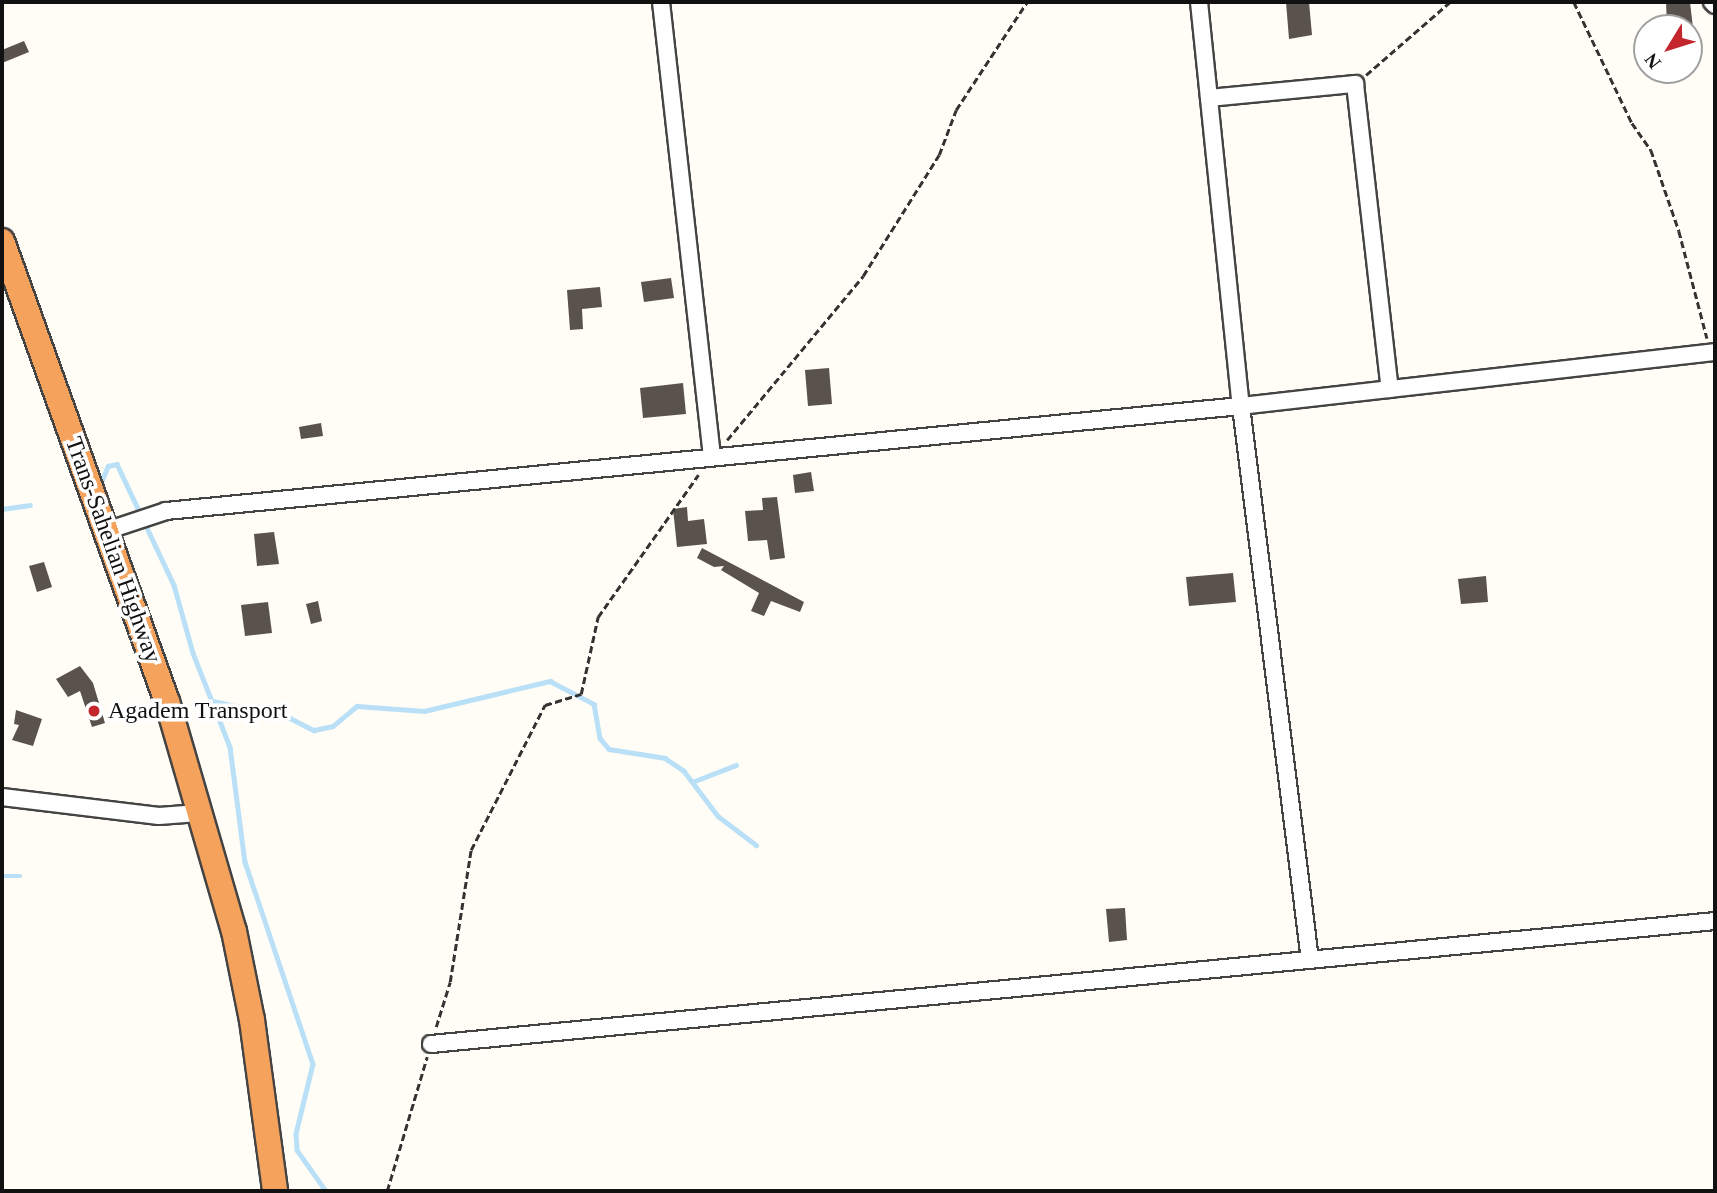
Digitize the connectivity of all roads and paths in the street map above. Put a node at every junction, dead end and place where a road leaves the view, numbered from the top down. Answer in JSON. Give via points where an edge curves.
{"nodes":[{"id":1,"x":662,"y":2,"type":"edge"},
{"id":2,"x":1027,"y":2,"type":"edge"},
{"id":3,"x":1199,"y":2,"type":"edge"},
{"id":4,"x":1450,"y":2,"type":"edge"},
{"id":5,"x":1574,"y":2,"type":"edge"},
{"id":6,"x":1355,"y":84,"type":"junction"},
{"id":7,"x":1209,"y":98,"type":"junction"},
{"id":8,"x":2,"y":241,"type":"edge"},
{"id":9,"x":1713,"y":353,"type":"edge"},
{"id":10,"x":1391,"y":389,"type":"junction"},
{"id":11,"x":1241,"y":405,"type":"junction"},
{"id":12,"x":712,"y":457,"type":"junction"},
{"id":13,"x":106,"y":531,"type":"junction"},
{"id":14,"x":2,"y":797,"type":"edge"},
{"id":15,"x":200,"y":813,"type":"junction"},
{"id":16,"x":1715,"y":921,"type":"edge"},
{"id":17,"x":1310,"y":960,"type":"junction"},
{"id":18,"x":431,"y":1044,"type":"junction"},
{"id":19,"x":275,"y":1191,"type":"edge"},
{"id":20,"x":387,"y":1191,"type":"edge"}],
"edges":[{"from":1,"to":12,"type":"street"},
{"from":2,"to":12,"type":"path","via":[[982,66],[956,110],[939,155],[863,276]]},
{"from":3,"to":7,"type":"street"},
{"from":4,"to":6,"type":"path"},
{"from":5,"to":9,"type":"path","via":[[1632,123],[1651,150]]},
{"from":6,"to":7,"type":"street"},
{"from":6,"to":10,"type":"street"},
{"from":7,"to":11,"type":"street"},
{"from":8,"to":13,"type":"highway","name":"Trans-Sahelian Highway"},
{"from":9,"to":10,"type":"street"},
{"from":10,"to":11,"type":"street"},
{"from":11,"to":12,"type":"street"},
{"from":11,"to":17,"type":"street"},
{"from":12,"to":13,"type":"street","via":[[166,511]]},
{"from":12,"to":18,"type":"path","via":[[598,617],[581,694],[545,705],[471,849],[450,982]]},
{"from":13,"to":15,"type":"highway","name":"Trans-Sahelian Highway","via":[[167,701]]},
{"from":14,"to":15,"type":"street","via":[[159,816]]},
{"from":15,"to":19,"type":"highway","name":"Trans-Sahelian Highway","via":[[245,980]]},
{"from":16,"to":17,"type":"street"},
{"from":17,"to":18,"type":"street"},
{"from":18,"to":20,"type":"path"}]}
